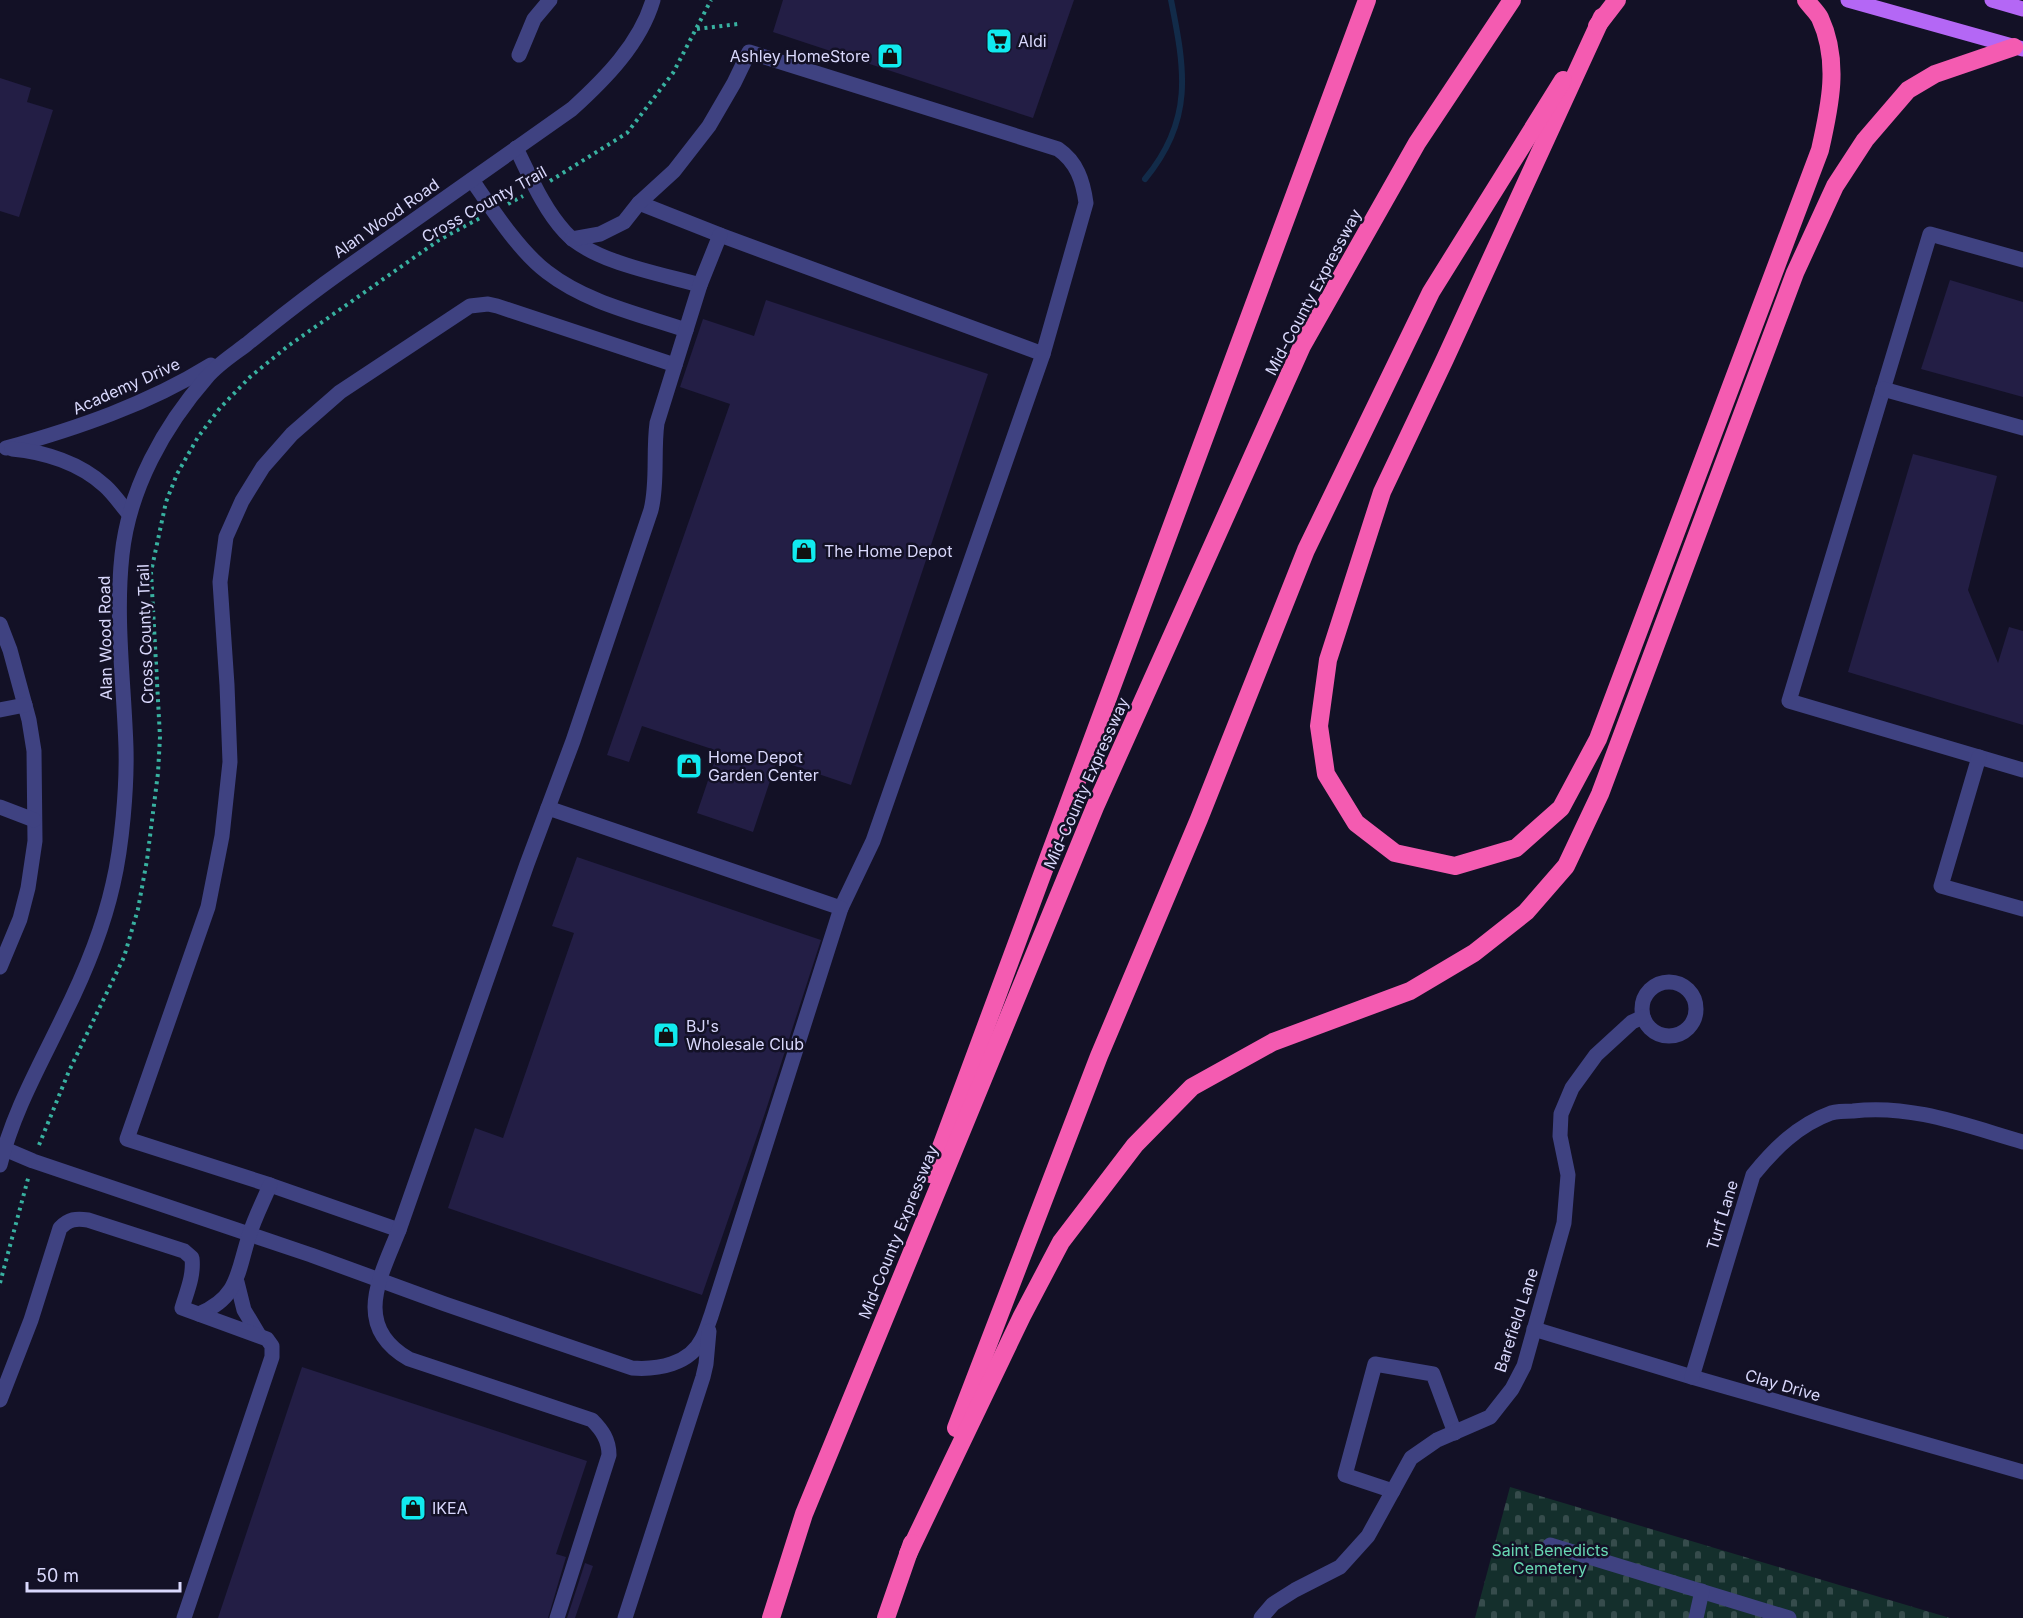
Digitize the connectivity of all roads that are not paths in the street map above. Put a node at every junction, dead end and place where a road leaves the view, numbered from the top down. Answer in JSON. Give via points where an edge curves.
{"nodes":[{"id":1,"x":550,"y":0,"type":"edge"},
{"id":2,"x":653,"y":0,"type":"edge"},
{"id":3,"x":1368,"y":0,"type":"edge"},
{"id":4,"x":1512,"y":0,"type":"edge"},
{"id":5,"x":1617,"y":0,"type":"edge"},
{"id":6,"x":1806,"y":0,"type":"edge"},
{"id":7,"x":1848,"y":0,"type":"edge"},
{"id":8,"x":1992,"y":0,"type":"edge"},
{"id":9,"x":2023,"y":9,"type":"edge"},
{"id":10,"x":1602,"y":17,"type":"junction"},
{"id":11,"x":2019,"y":48,"type":"edge"},
{"id":12,"x":519,"y":55,"type":"dead end"},
{"id":13,"x":516,"y":148,"type":"junction"},
{"id":14,"x":472,"y":180,"type":"junction"},
{"id":15,"x":639,"y":203,"type":"junction"},
{"id":16,"x":720,"y":235,"type":"junction"},
{"id":17,"x":572,"y":239,"type":"junction"},
{"id":18,"x":2023,"y":260,"type":"edge"},
{"id":19,"x":700,"y":285,"type":"junction"},
{"id":20,"x":686,"y":330,"type":"junction"},
{"id":21,"x":252,"y":340,"type":"junction"},
{"id":22,"x":1043,"y":354,"type":"junction"},
{"id":23,"x":675,"y":365,"type":"junction"},
{"id":24,"x":1883,"y":389,"type":"junction"},
{"id":25,"x":2023,"y":428,"type":"edge"},
{"id":26,"x":3,"y":449,"type":"edge"},
{"id":27,"x":129,"y":514,"type":"junction"},
{"id":28,"x":0,"y":624,"type":"edge"},
{"id":29,"x":5,"y":651,"type":"edge"},
{"id":30,"x":25,"y":705,"type":"junction"},
{"id":31,"x":0,"y":710,"type":"edge"},
{"id":32,"x":1978,"y":757,"type":"junction"},
{"id":33,"x":2023,"y":770,"type":"edge"},
{"id":34,"x":0,"y":807,"type":"edge"},
{"id":35,"x":549,"y":808,"type":"junction"},
{"id":36,"x":34,"y":820,"type":"junction"},
{"id":37,"x":841,"y":908,"type":"junction"},
{"id":38,"x":2023,"y":909,"type":"edge"},
{"id":39,"x":0,"y":967,"type":"edge"},
{"id":40,"x":1643,"y":1017,"type":"dead end"},
{"id":41,"x":2023,"y":1142,"type":"edge"},
{"id":42,"x":2,"y":1147,"type":"edge"},
{"id":43,"x":0,"y":1165,"type":"edge"},
{"id":44,"x":270,"y":1185,"type":"junction"},
{"id":45,"x":399,"y":1230,"type":"junction"},
{"id":46,"x":249,"y":1235,"type":"junction"},
{"id":47,"x":379,"y":1280,"type":"junction"},
{"id":48,"x":237,"y":1282,"type":"junction"},
{"id":49,"x":200,"y":1314,"type":"junction"},
{"id":50,"x":711,"y":1316,"type":"junction"},
{"id":51,"x":1534,"y":1329,"type":"junction"},
{"id":52,"x":259,"y":1335,"type":"junction"},
{"id":53,"x":1692,"y":1377,"type":"junction"},
{"id":54,"x":0,"y":1400,"type":"edge"},
{"id":55,"x":1455,"y":1433,"type":"junction"},
{"id":56,"x":2023,"y":1472,"type":"edge"},
{"id":57,"x":1393,"y":1491,"type":"junction"},
{"id":58,"x":804,"y":1514,"type":"junction"},
{"id":59,"x":1550,"y":1545,"type":"dead end"},
{"id":60,"x":908,"y":1554,"type":"junction"},
{"id":61,"x":1702,"y":1591,"type":"junction"},
{"id":62,"x":184,"y":1618,"type":"edge"},
{"id":63,"x":558,"y":1618,"type":"edge"},
{"id":64,"x":625,"y":1618,"type":"edge"},
{"id":65,"x":771,"y":1618,"type":"edge"},
{"id":66,"x":886,"y":1618,"type":"edge"},
{"id":67,"x":1261,"y":1618,"type":"edge"},
{"id":68,"x":1696,"y":1618,"type":"edge"},
{"id":69,"x":1789,"y":1618,"type":"edge"}],
"edges":[{"from":1,"to":12,"type":"street","via":[[534,19]]},
{"from":2,"to":13,"type":"street","name":"Alan Wood Road","via":[[636,36],[599,83],[572,109]]},
{"from":3,"to":58,"type":"highway"},
{"from":4,"to":58,"type":"highway","name":"Mid-County Expressway","via":[[1417,143],[1302,346],[1095,807]]},
{"from":5,"to":10,"type":"highway"},
{"from":6,"to":10,"type":"highway","via":[[1820,17],[1832,55],[1831,99],[1820,150],[1598,739],[1561,808],[1515,848],[1455,866],[1395,853],[1356,823],[1326,774],[1319,726],[1328,660],[1382,492]]},
{"from":7,"to":11,"type":"main road"},
{"from":8,"to":9,"type":"main road"},
{"from":10,"to":60,"type":"highway","via":[[1431,292],[1306,550],[1099,1056]]},
{"from":11,"to":60,"type":"highway","via":[[1935,74],[1908,90],[1865,140],[1835,186],[1795,273],[1599,794],[1566,866],[1526,912],[1474,953],[1410,991],[1273,1042],[1192,1087],[1134,1145],[1061,1242]]},
{"from":13,"to":14,"type":"street","name":"Alan Wood Road"},
{"from":13,"to":17,"type":"street","via":[[552,215]]},
{"from":14,"to":20,"type":"street","via":[[545,272],[586,296]]},
{"from":14,"to":21,"type":"street","name":"Alan Wood Road","via":[[304,298]]},
{"from":15,"to":16,"type":"street"},
{"from":15,"to":17,"type":"street","via":[[615,227]]},
{"from":15,"to":22,"type":"street","via":[[674,171],[698,141],[727,97],[749,52],[1058,149],[1083,180],[1086,203]]},
{"from":16,"to":19,"type":"street"},
{"from":16,"to":22,"type":"street"},
{"from":17,"to":19,"type":"street","via":[[616,261]]},
{"from":18,"to":24,"type":"street","via":[[1930,234]]},
{"from":19,"to":20,"type":"street"},
{"from":20,"to":23,"type":"street"},
{"from":21,"to":26,"type":"street","name":"Academy Drive","via":[[194,376],[122,410]]},
{"from":21,"to":27,"type":"street","name":"Alan Wood Road","via":[[209,375],[185,406],[162,439]]},
{"from":22,"to":37,"type":"street","via":[[873,841]]},
{"from":23,"to":35,"type":"street","via":[[657,423],[651,510]]},
{"from":23,"to":44,"type":"street","via":[[497,306],[470,306],[340,392],[305,422],[263,467],[237,511],[226,537],[221,565],[230,737],[230,777],[222,836],[208,907],[127,1139]]},
{"from":24,"to":25,"type":"street"},
{"from":24,"to":32,"type":"street","via":[[1789,700]]},
{"from":26,"to":27,"type":"street","name":"Academy Drive","via":[[26,450],[76,464],[105,486]]},
{"from":27,"to":42,"type":"street","name":"Alan Wood Road","via":[[119,612],[126,753],[114,883],[84,971]]},
{"from":28,"to":29,"type":"street"},
{"from":29,"to":30,"type":"street"},
{"from":30,"to":31,"type":"street"},
{"from":30,"to":36,"type":"street","via":[[34,751]]},
{"from":32,"to":33,"type":"street"},
{"from":32,"to":38,"type":"street","via":[[1941,886]]},
{"from":34,"to":36,"type":"street"},
{"from":35,"to":37,"type":"street"},
{"from":35,"to":45,"type":"street"},
{"from":36,"to":39,"type":"street","via":[[28,888]]},
{"from":37,"to":50,"type":"street"},
{"from":40,"to":51,"type":"street","name":"Barefield Lane","via":[[1632,1022],[1596,1055],[1572,1088],[1561,1114],[1560,1136],[1568,1175],[1564,1223]]},
{"from":41,"to":53,"type":"street","name":"Turf Lane","via":[[1925,1113],[1878,1108],[1832,1113],[1798,1130],[1773,1150],[1753,1175]]},
{"from":42,"to":43,"type":"street","name":"Alan Wood Road"},
{"from":42,"to":46,"type":"street"},
{"from":44,"to":45,"type":"street"},
{"from":44,"to":46,"type":"street"},
{"from":45,"to":47,"type":"street"},
{"from":46,"to":47,"type":"street"},
{"from":46,"to":48,"type":"street"},
{"from":47,"to":50,"type":"street","via":[[632,1368],[654,1367],[694,1352]]},
{"from":47,"to":63,"type":"street","via":[[374,1300],[379,1327],[386,1341],[401,1355],[592,1420],[603,1433],[609,1455]]},
{"from":48,"to":49,"type":"street","via":[[214,1308]]},
{"from":48,"to":52,"type":"street","via":[[244,1310]]},
{"from":49,"to":52,"type":"street"},
{"from":49,"to":54,"type":"street","via":[[182,1308],[193,1268],[192,1258],[184,1251],[88,1220],[66,1221],[60,1228]]},
{"from":50,"to":64,"type":"street","via":[[703,1377]]},
{"from":51,"to":53,"type":"street","name":"Clay Drive"},
{"from":51,"to":55,"type":"street","name":"Barefield Lane","via":[[1524,1366],[1502,1404],[1490,1417]]},
{"from":52,"to":62,"type":"street","via":[[272,1346],[272,1357]]},
{"from":53,"to":56,"type":"street","name":"Clay Drive"},
{"from":55,"to":57,"type":"street","name":"Barefield Lane","via":[[1411,1458]]},
{"from":55,"to":57,"type":"street","via":[[1432,1374],[1375,1364],[1345,1475]]},
{"from":57,"to":67,"type":"street","name":"Barefield Lane","via":[[1368,1536],[1340,1567],[1273,1604]]},
{"from":58,"to":65,"type":"highway","name":"Mid-County Expressway"},
{"from":59,"to":61,"type":"street"},
{"from":60,"to":66,"type":"highway"},
{"from":61,"to":68,"type":"street"},
{"from":61,"to":69,"type":"street"}]}
